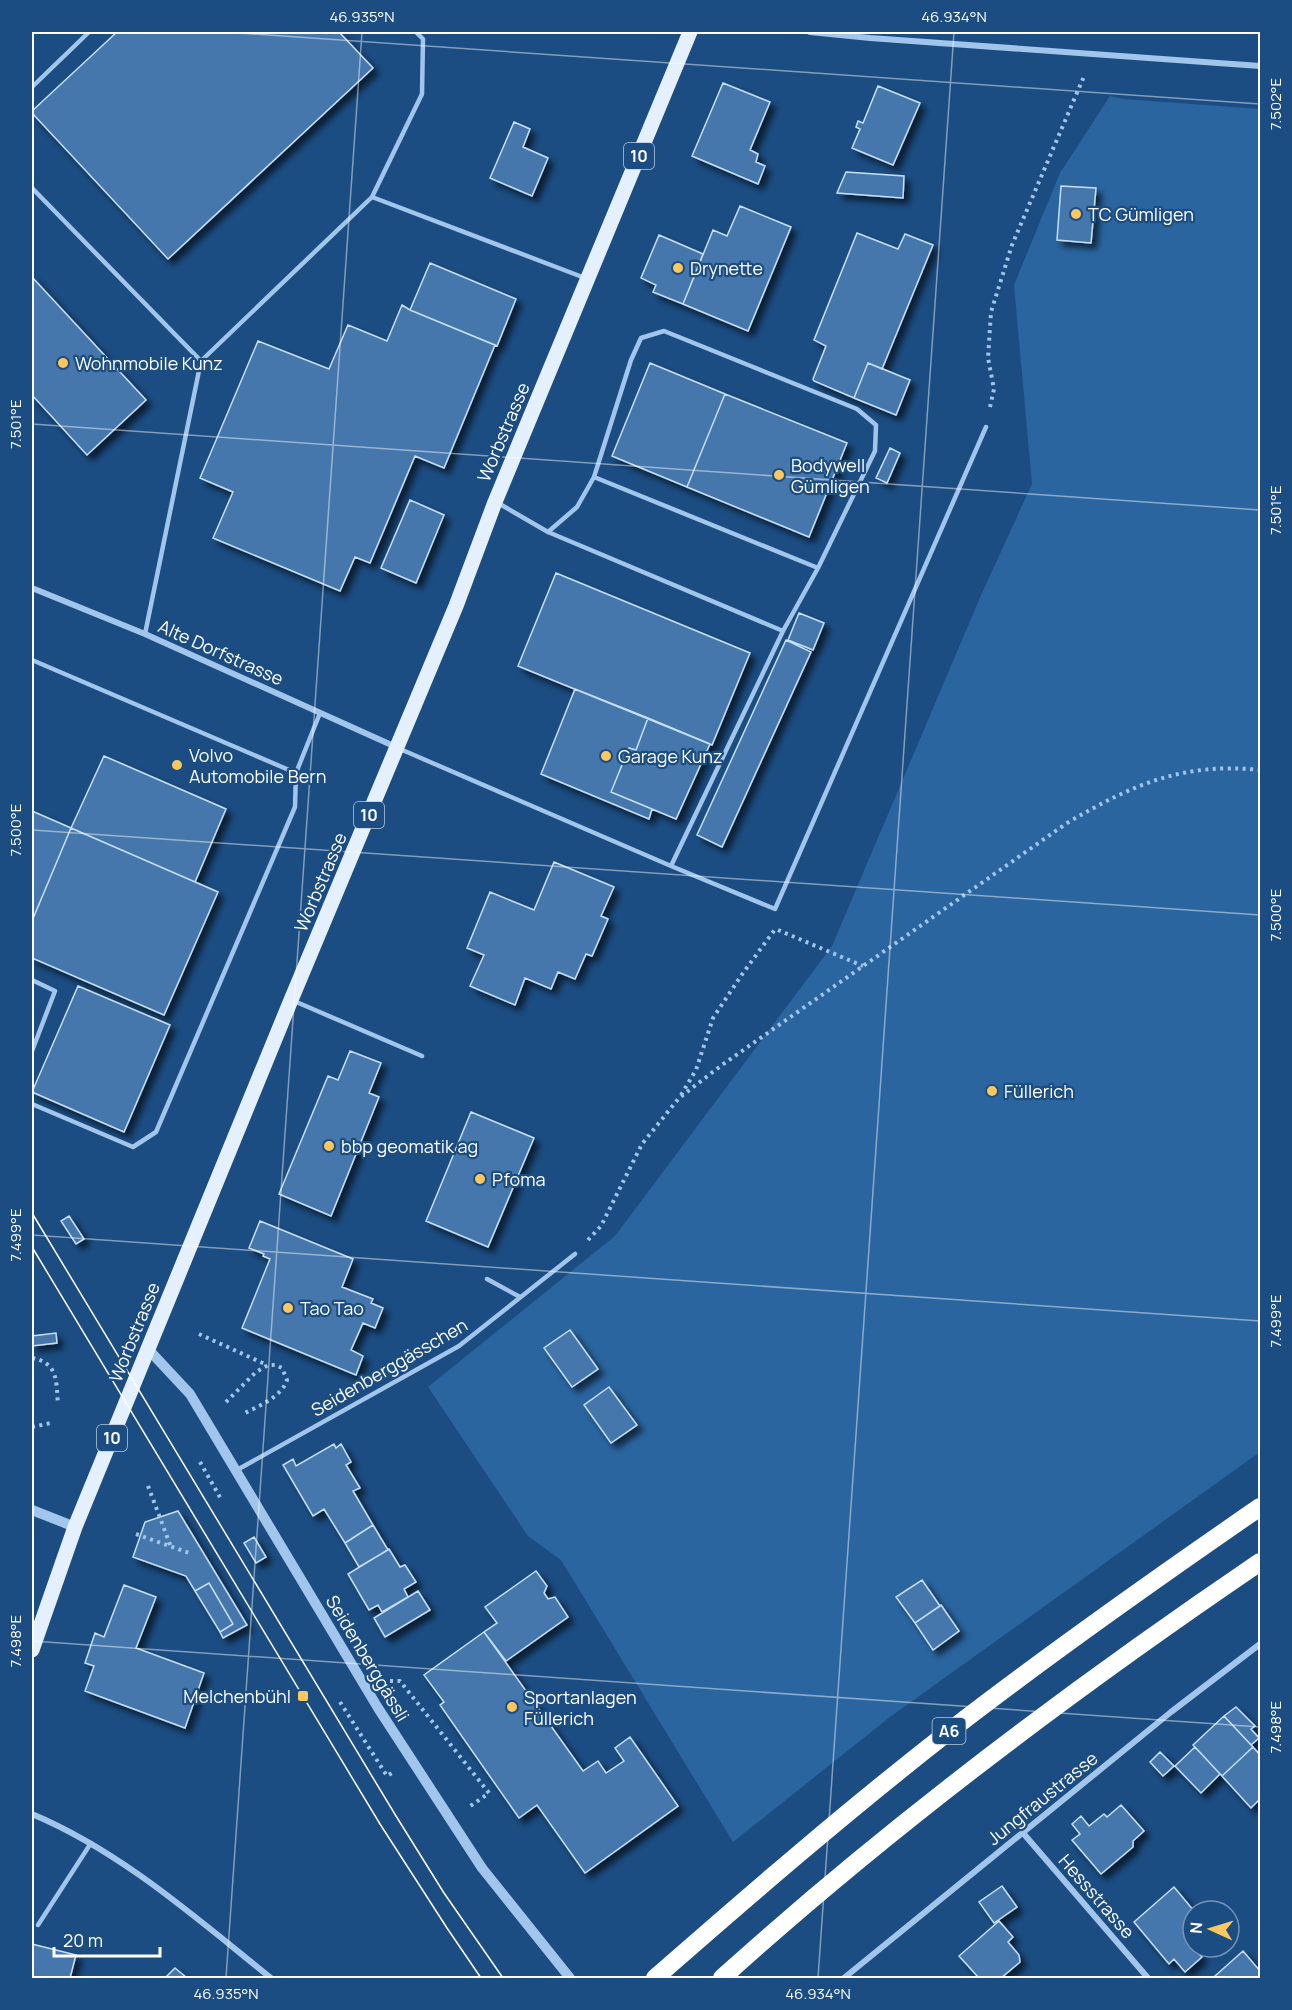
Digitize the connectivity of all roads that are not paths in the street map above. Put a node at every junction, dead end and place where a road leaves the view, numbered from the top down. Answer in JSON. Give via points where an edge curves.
{"nodes":[{"id":1,"x":89,"y":32,"type":"edge"},
{"id":2,"x":416,"y":32,"type":"edge"},
{"id":3,"x":690,"y":32,"type":"edge"},
{"id":4,"x":810,"y":32,"type":"edge"},
{"id":5,"x":1260,"y":66,"type":"edge"},
{"id":6,"x":32,"y":87,"type":"edge"},
{"id":7,"x":32,"y":188,"type":"edge"},
{"id":8,"x":372,"y":197,"type":"junction"},
{"id":9,"x":588,"y":280,"type":"junction"},
{"id":10,"x":201,"y":361,"type":"junction"},
{"id":11,"x":986,"y":427,"type":"road end"},
{"id":12,"x":594,"y":477,"type":"junction"},
{"id":13,"x":495,"y":502,"type":"junction"},
{"id":14,"x":548,"y":532,"type":"junction"},
{"id":15,"x":818,"y":568,"type":"junction"},
{"id":16,"x":32,"y":588,"type":"edge"},
{"id":17,"x":783,"y":631,"type":"junction"},
{"id":18,"x":146,"y":634,"type":"junction"},
{"id":19,"x":32,"y":660,"type":"edge"},
{"id":20,"x":320,"y":713,"type":"junction"},
{"id":21,"x":397,"y":748,"type":"junction"},
{"id":22,"x":296,"y":773,"type":"junction"},
{"id":23,"x":671,"y":866,"type":"junction"},
{"id":24,"x":32,"y":980,"type":"edge"},
{"id":25,"x":291,"y":1000,"type":"junction"},
{"id":26,"x":32,"y":1050,"type":"edge"},
{"id":27,"x":422,"y":1056,"type":"dead end"},
{"id":28,"x":32,"y":1104,"type":"edge"},
{"id":29,"x":576,"y":1254,"type":"road end"},
{"id":30,"x":487,"y":1279,"type":"dead end"},
{"id":31,"x":520,"y":1297,"type":"junction"},
{"id":32,"x":148,"y":1349,"type":"junction"},
{"id":33,"x":237,"y":1470,"type":"junction"},
{"id":34,"x":1260,"y":1507,"type":"edge"},
{"id":35,"x":32,"y":1510,"type":"edge"},
{"id":36,"x":75,"y":1527,"type":"junction"},
{"id":37,"x":1260,"y":1562,"type":"edge"},
{"id":38,"x":1260,"y":1644,"type":"edge"},
{"id":39,"x":32,"y":1650,"type":"edge"},
{"id":40,"x":32,"y":1814,"type":"edge"},
{"id":41,"x":1023,"y":1833,"type":"junction"},
{"id":42,"x":91,"y":1842,"type":"junction"},
{"id":43,"x":38,"y":1925,"type":"dead end"},
{"id":44,"x":271,"y":1978,"type":"edge"},
{"id":45,"x":570,"y":1978,"type":"edge"},
{"id":46,"x":655,"y":1978,"type":"edge"},
{"id":47,"x":722,"y":1978,"type":"edge"},
{"id":48,"x":844,"y":1978,"type":"edge"},
{"id":49,"x":1148,"y":1978,"type":"edge"}],
"edges":[{"from":1,"to":6,"type":"lane"},
{"from":2,"to":8,"type":"lane","via":[[423,39],[422,94]]},
{"from":3,"to":9,"type":"main road","name":"Worbstrasse","number":"10"},
{"from":4,"to":5,"type":"street"},
{"from":7,"to":10,"type":"lane"},
{"from":8,"to":9,"type":"lane"},
{"from":8,"to":10,"type":"lane"},
{"from":9,"to":13,"type":"main road","name":"Worbstrasse","number":"10"},
{"from":10,"to":18,"type":"lane"},
{"from":11,"to":23,"type":"lane","via":[[775,909]]},
{"from":12,"to":14,"type":"lane","via":[[577,507]]},
{"from":12,"to":15,"type":"lane"},
{"from":12,"to":15,"type":"lane","via":[[641,338],[664,331],[857,409],[876,425],[875,451]]},
{"from":13,"to":14,"type":"lane"},
{"from":13,"to":21,"type":"main road","name":"Worbstrasse","number":"10"},
{"from":14,"to":17,"type":"lane"},
{"from":15,"to":17,"type":"lane"},
{"from":16,"to":18,"type":"street","name":"Alte Dorfstrasse"},
{"from":17,"to":23,"type":"lane"},
{"from":18,"to":20,"type":"street","name":"Alte Dorfstrasse"},
{"from":19,"to":22,"type":"lane"},
{"from":20,"to":21,"type":"street","name":"Alte Dorfstrasse"},
{"from":20,"to":22,"type":"lane"},
{"from":21,"to":23,"type":"lane"},
{"from":21,"to":25,"type":"main road","name":"Worbstrasse","number":"10"},
{"from":22,"to":28,"type":"lane","via":[[295,807],[156,1132],[133,1147]]},
{"from":24,"to":26,"type":"lane","via":[[55,991]]},
{"from":25,"to":27,"type":"lane"},
{"from":25,"to":32,"type":"main road","name":"Worbstrasse","number":"10"},
{"from":29,"to":31,"type":"lane","name":"Seidenberggässchen"},
{"from":30,"to":31,"type":"lane"},
{"from":31,"to":33,"type":"lane","name":"Seidenberggässchen","via":[[459,1346]]},
{"from":32,"to":33,"type":"street","name":"Seidenberggässli","via":[[190,1394]]},
{"from":32,"to":36,"type":"main road","name":"Worbstrasse","number":"10"},
{"from":33,"to":45,"type":"street","name":"Seidenberggässli","via":[[378,1708],[482,1868]]},
{"from":34,"to":46,"type":"highway","number":"A6","via":[[1114,1608],[947,1733]]},
{"from":35,"to":36,"type":"street"},
{"from":36,"to":39,"type":"main road","name":"Worbstrasse","number":"10"},
{"from":37,"to":47,"type":"highway","number":"A6","via":[[973,1769]]},
{"from":38,"to":41,"type":"street","name":"Jungfraustrasse"},
{"from":40,"to":42,"type":"street"},
{"from":41,"to":48,"type":"street","name":"Jungfraustrasse"},
{"from":41,"to":49,"type":"street","name":"Hessstrasse"},
{"from":42,"to":43,"type":"lane"},
{"from":42,"to":44,"type":"street","via":[[173,1899]]}]}
